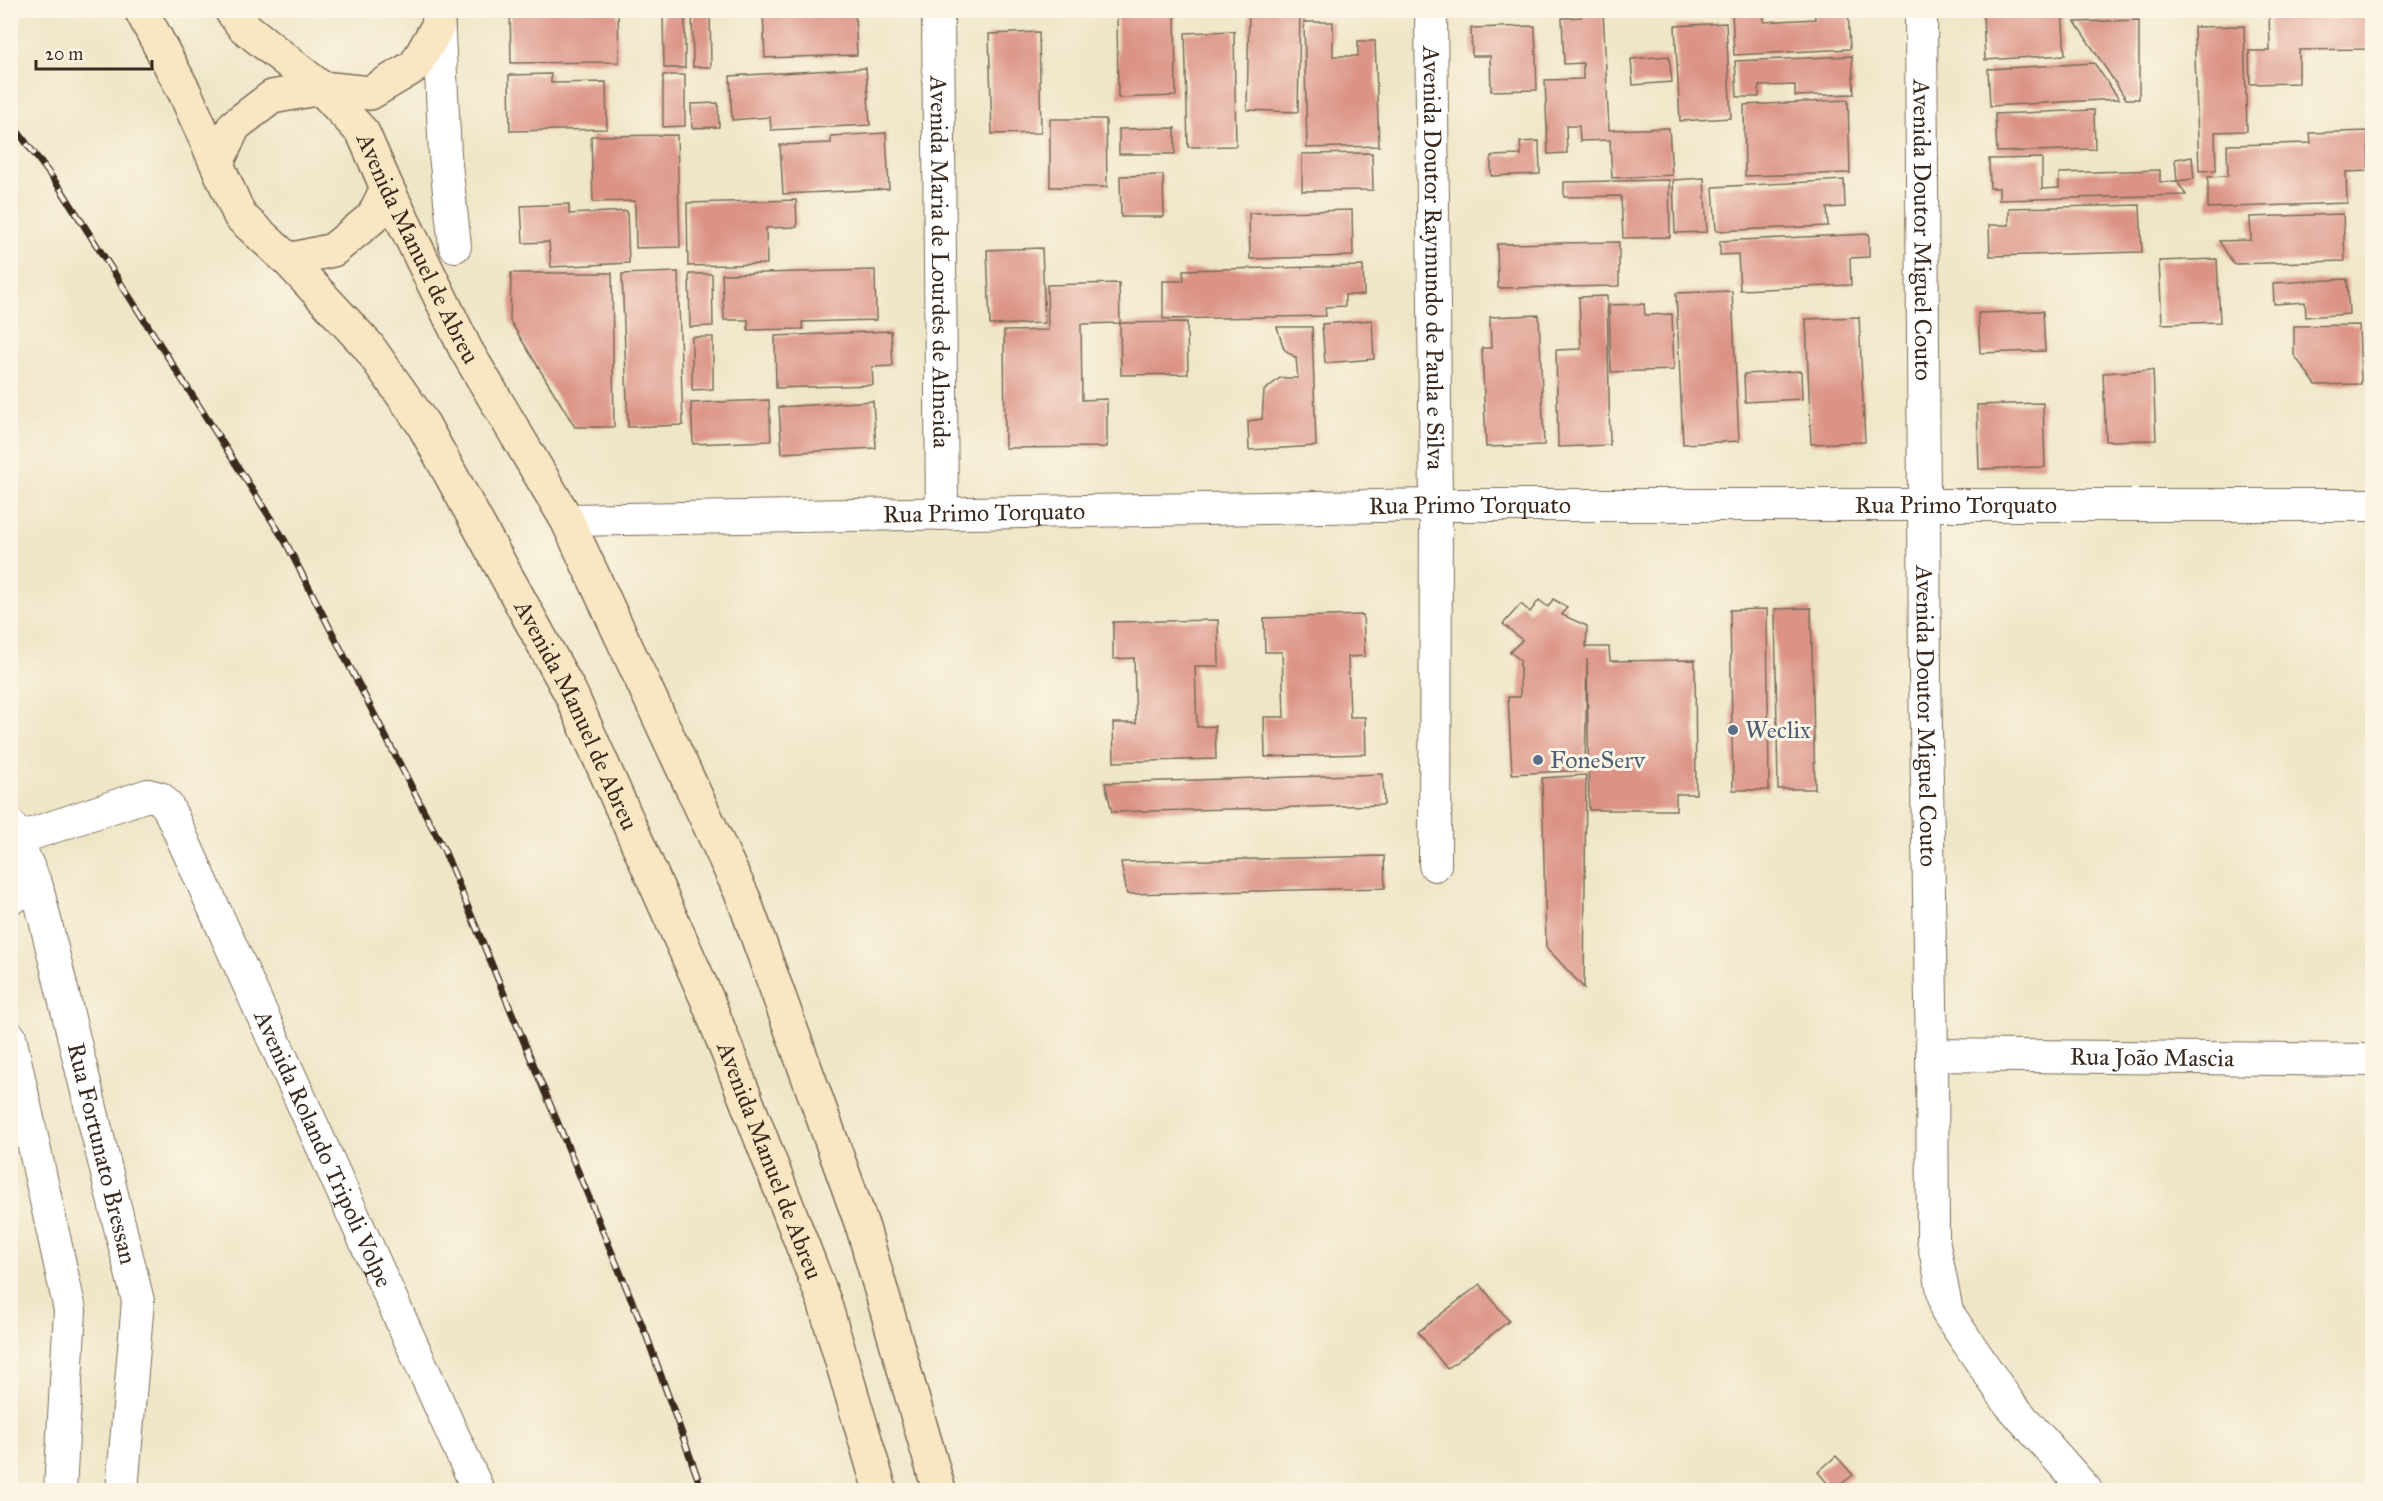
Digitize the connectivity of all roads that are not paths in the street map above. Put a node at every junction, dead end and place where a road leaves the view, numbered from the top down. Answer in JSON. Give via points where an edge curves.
{"nodes":[{"id":1,"x":141,"y":10,"type":"edge"},
{"id":2,"x":231,"y":10,"type":"edge"},
{"id":3,"x":938,"y":10,"type":"edge"},
{"id":4,"x":1431,"y":10,"type":"edge"},
{"id":5,"x":1921,"y":10,"type":"edge"},
{"id":6,"x":438,"y":18,"type":"edge"},
{"id":7,"x":321,"y":88,"type":"junction"},
{"id":8,"x":217,"y":163,"type":"junction"},
{"id":9,"x":387,"y":188,"type":"junction"},
{"id":10,"x":455,"y":246,"type":"dead end"},
{"id":11,"x":288,"y":260,"type":"junction"},
{"id":12,"x":2373,"y":504,"type":"edge"},
{"id":13,"x":1436,"y":505,"type":"junction"},
{"id":14,"x":1924,"y":506,"type":"junction"},
{"id":15,"x":942,"y":514,"type":"junction"},
{"id":16,"x":567,"y":520,"type":"junction"},
{"id":17,"x":14,"y":832,"type":"edge"},
{"id":18,"x":1435,"y":865,"type":"dead end"},
{"id":19,"x":24,"y":893,"type":"edge"},
{"id":20,"x":10,"y":1036,"type":"edge"},
{"id":21,"x":1932,"y":1055,"type":"junction"},
{"id":22,"x":2373,"y":1060,"type":"edge"},
{"id":23,"x":60,"y":1491,"type":"edge"},
{"id":24,"x":122,"y":1491,"type":"edge"},
{"id":25,"x":478,"y":1491,"type":"edge"},
{"id":26,"x":880,"y":1491,"type":"edge"},
{"id":27,"x":939,"y":1491,"type":"edge"},
{"id":28,"x":2086,"y":1491,"type":"edge"}],
"edges":[{"from":1,"to":8,"type":"main road","name":"Avenida Manuel de Abreu"},
{"from":2,"to":7,"type":"main road","name":"Avenida Manuel de Abreu","via":[[243,26]]},
{"from":3,"to":15,"type":"street","name":"Avenida Maria de Lourdes de Almeida"},
{"from":4,"to":13,"type":"street","name":"Avenida Doutor Raymundo de Paula e Silva"},
{"from":5,"to":14,"type":"street","name":"Avenida Doutor Miguel Couto"},
{"from":6,"to":7,"type":"main road","via":[[415,66],[370,93]]},
{"from":6,"to":10,"type":"street","via":[[445,154]]},
{"from":7,"to":8,"type":"main road","via":[[272,98],[234,126]]},
{"from":7,"to":9,"type":"main road","name":"Avenida Manuel de Abreu","via":[[363,133]]},
{"from":8,"to":11,"type":"main road","name":"Avenida Manuel de Abreu","via":[[240,216]]},
{"from":9,"to":11,"type":"main road","via":[[373,217],[333,250]]},
{"from":9,"to":16,"type":"main road","name":"Avenida Manuel de Abreu","via":[[466,350]]},
{"from":11,"to":26,"type":"main road","name":"Avenida Manuel de Abreu","via":[[368,346],[423,424],[571,694],[711,1009],[825,1301]]},
{"from":12,"to":14,"type":"street","name":"Rua Primo Torquato"},
{"from":13,"to":14,"type":"street","name":"Rua Primo Torquato"},
{"from":13,"to":15,"type":"street","name":"Rua Primo Torquato"},
{"from":13,"to":18,"type":"street","name":"Avenida Doutor Raymundo de Paula e Silva"},
{"from":14,"to":21,"type":"street","name":"Avenida Doutor Miguel Couto"},
{"from":15,"to":16,"type":"street","name":"Rua Primo Torquato"},
{"from":16,"to":27,"type":"main road","name":"Avenida Manuel de Abreu","via":[[743,897],[863,1228]]},
{"from":17,"to":19,"type":"street","name":"Rua Fortunato Bressan"},
{"from":17,"to":25,"type":"street","name":"Avenida Rolando Tripoli Volpe","via":[[148,795],[160,798],[168,807]]},
{"from":19,"to":24,"type":"street","name":"Rua Fortunato Bressan","via":[[138,1301]]},
{"from":20,"to":23,"type":"street","via":[[70,1310]]},
{"from":21,"to":22,"type":"street","name":"Rua João Mascia"},
{"from":21,"to":28,"type":"street","name":"Avenida Doutor Miguel Couto","via":[[1933,1239],[1947,1312],[2009,1403]]}]}
